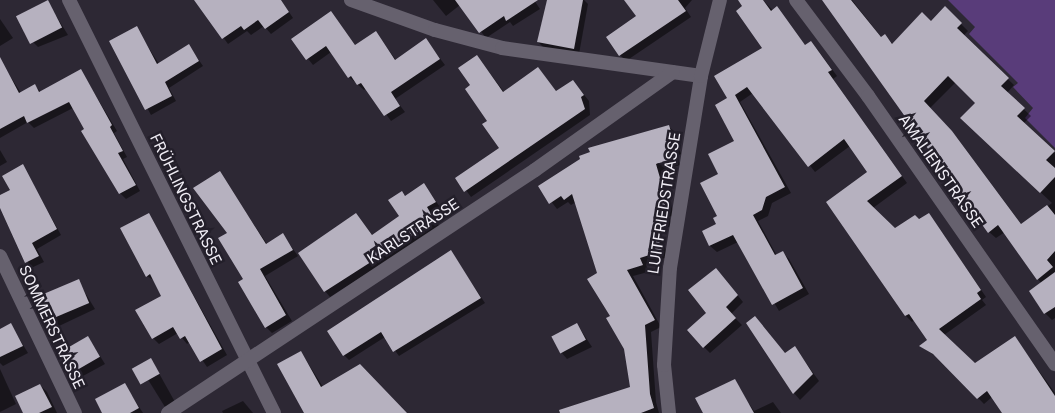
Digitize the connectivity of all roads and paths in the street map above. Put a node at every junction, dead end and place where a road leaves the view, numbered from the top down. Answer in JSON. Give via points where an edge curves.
{"nodes":[{"id":1,"x":69,"y":0,"type":"edge"},
{"id":2,"x":351,"y":0,"type":"edge"},
{"id":3,"x":720,"y":0,"type":"edge"},
{"id":4,"x":796,"y":0,"type":"edge"},
{"id":5,"x":673,"y":72,"type":"junction"},
{"id":6,"x":701,"y":76,"type":"junction"},
{"id":7,"x":0,"y":256,"type":"edge"},
{"id":8,"x":246,"y":359,"type":"junction"},
{"id":9,"x":1055,"y":364,"type":"edge"},
{"id":10,"x":75,"y":413,"type":"edge"},
{"id":11,"x":168,"y":413,"type":"edge"},
{"id":12,"x":274,"y":413,"type":"edge"},
{"id":13,"x":668,"y":413,"type":"edge"}],
"edges":[{"from":1,"to":8,"type":"street","name":"FRÜHLINGSTRASSE"},
{"from":2,"to":5,"type":"street","via":[[435,30],[502,48]]},
{"from":3,"to":6,"type":"street","name":"LUITFRIEDSTRASSE"},
{"from":4,"to":9,"type":"street","name":"AMALIENSTRASSE","via":[[868,96]]},
{"from":5,"to":6,"type":"street"},
{"from":5,"to":8,"type":"street","name":"KARLSTRASSE","via":[[535,170]]},
{"from":6,"to":13,"type":"street","name":"LUITFRIEDSTRASSE","via":[[665,310],[664,365]]},
{"from":7,"to":10,"type":"street","name":"SOMMERSTRASSE"},
{"from":8,"to":11,"type":"street","name":"KARLSTRASSE"},
{"from":8,"to":12,"type":"street","name":"FRÜHLINGSTRASSE"}]}
